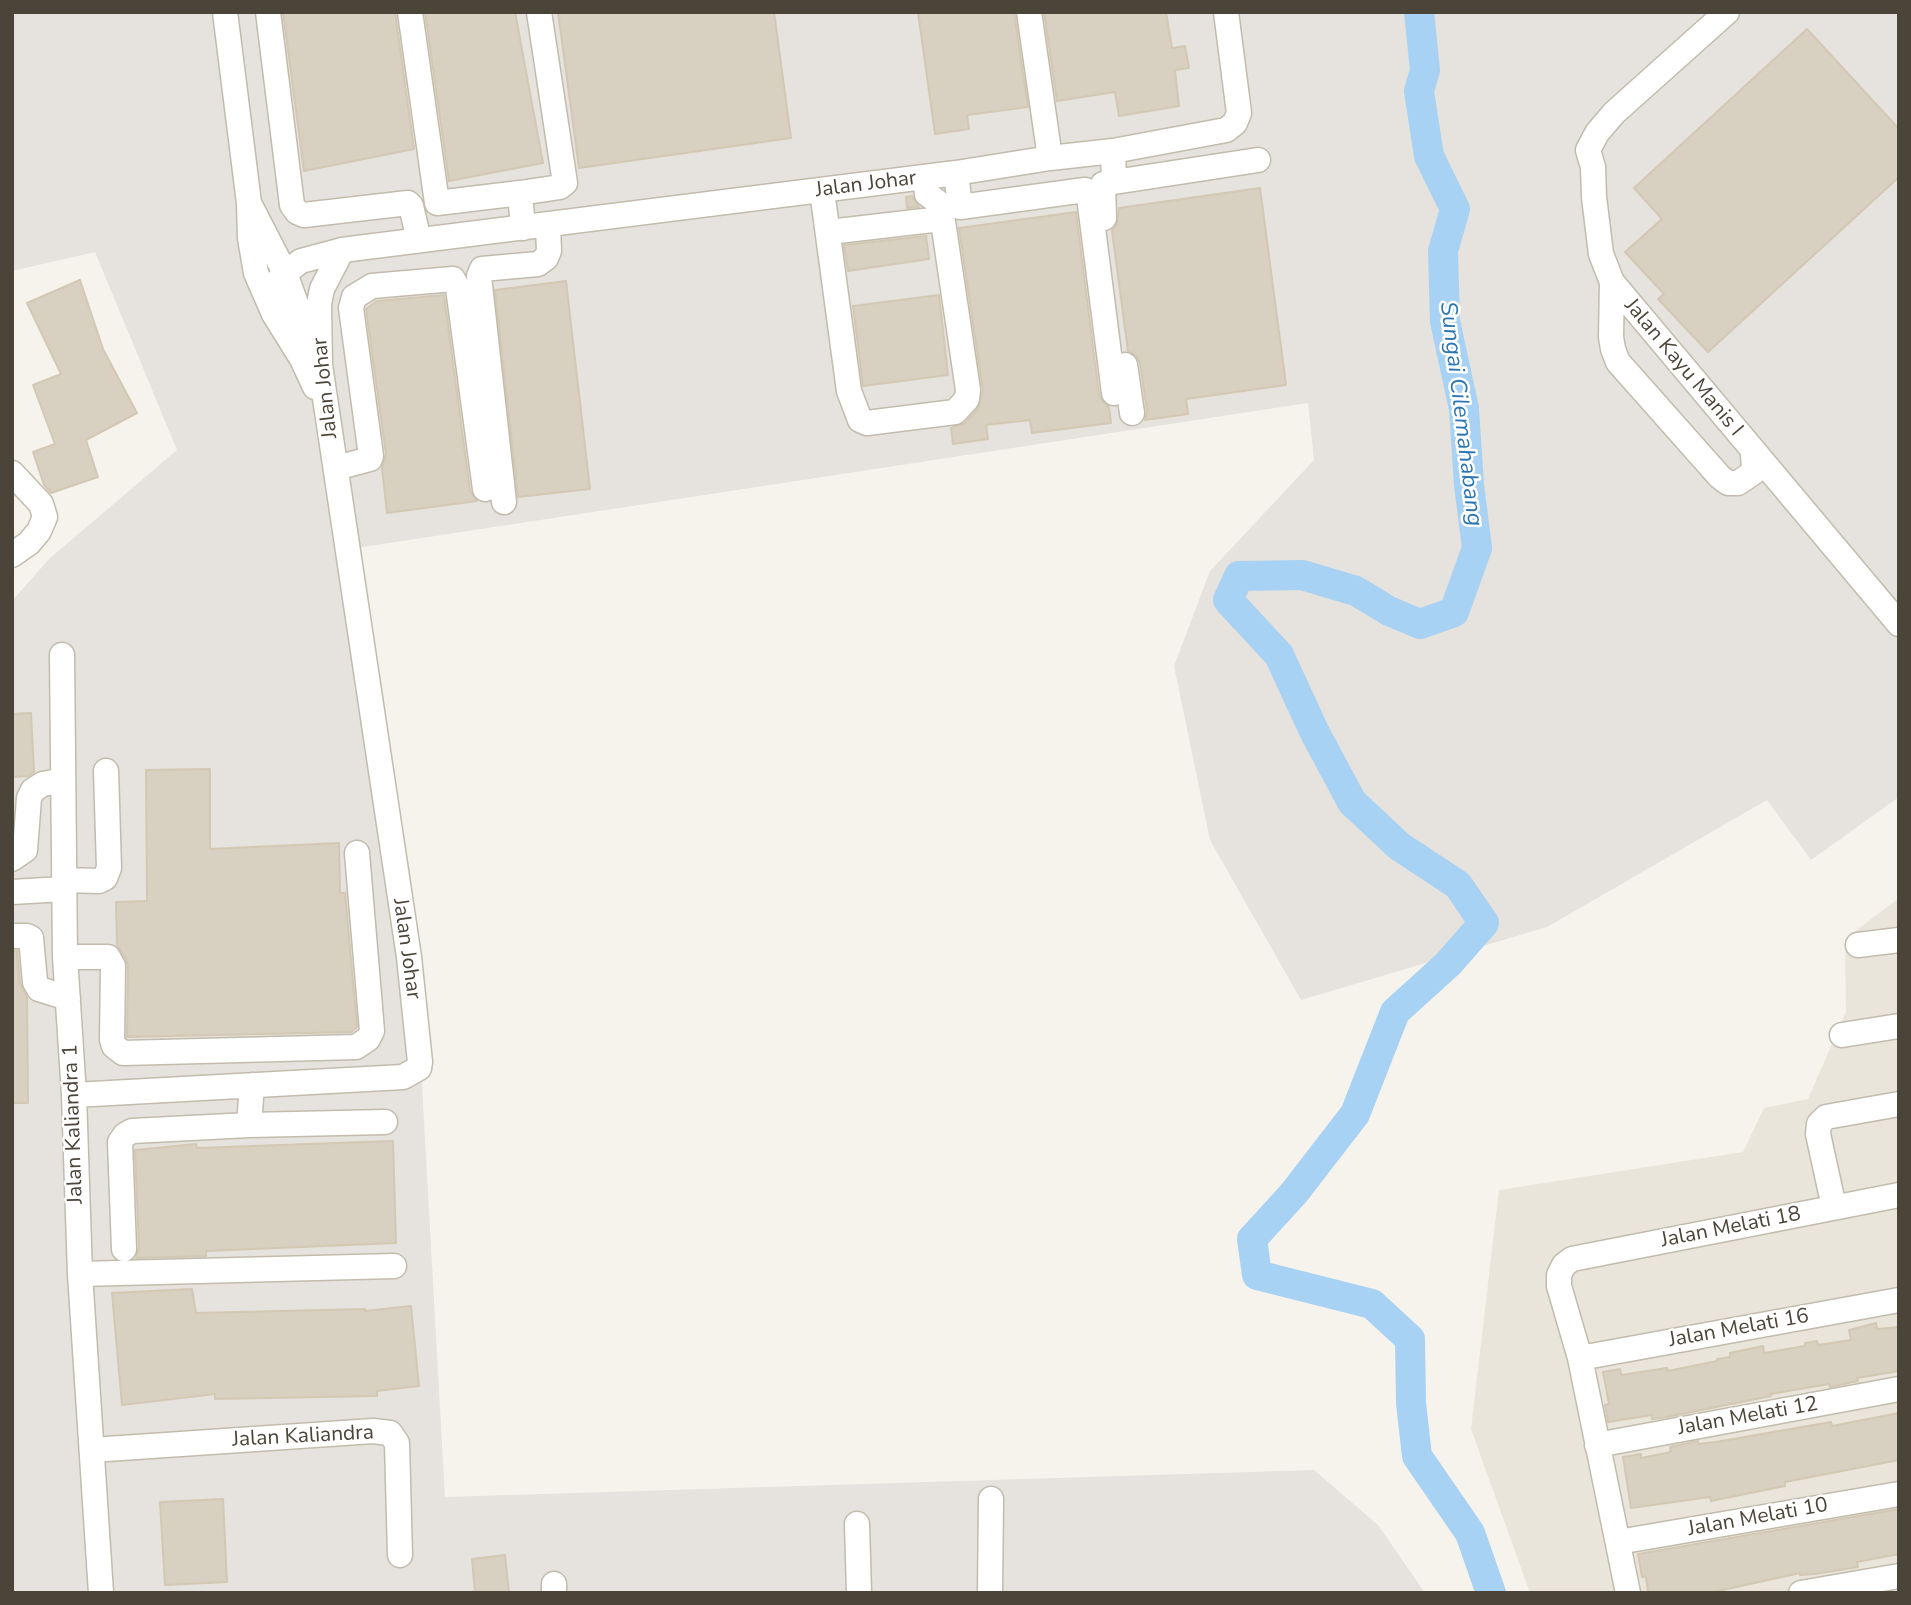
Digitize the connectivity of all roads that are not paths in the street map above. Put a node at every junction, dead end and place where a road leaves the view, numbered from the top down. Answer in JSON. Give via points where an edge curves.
{"nodes":[{"id":1,"x":225,"y":12,"type":"edge"},
{"id":2,"x":268,"y":12,"type":"edge"},
{"id":3,"x":410,"y":12,"type":"edge"},
{"id":4,"x":539,"y":12,"type":"edge"},
{"id":5,"x":1029,"y":12,"type":"edge"},
{"id":6,"x":1226,"y":12,"type":"edge"},
{"id":7,"x":1727,"y":12,"type":"edge"},
{"id":8,"x":1235,"y":123,"type":"junction"},
{"id":9,"x":1113,"y":151,"type":"junction"},
{"id":10,"x":1061,"y":157,"type":"junction"},
{"id":11,"x":956,"y":173,"type":"junction"},
{"id":12,"x":925,"y":177,"type":"junction"},
{"id":13,"x":1114,"y":182,"type":"junction"},
{"id":14,"x":822,"y":191,"type":"junction"},
{"id":15,"x":1076,"y":191,"type":"junction"},
{"id":16,"x":520,"y":193,"type":"junction"},
{"id":17,"x":249,"y":202,"type":"junction"},
{"id":18,"x":942,"y":219,"type":"junction"},
{"id":19,"x":548,"y":225,"type":"junction"},
{"id":20,"x":523,"y":228,"type":"junction"},
{"id":21,"x":829,"y":232,"type":"junction"},
{"id":22,"x":419,"y":240,"type":"junction"},
{"id":23,"x":342,"y":250,"type":"junction"},
{"id":24,"x":285,"y":273,"type":"junction"},
{"id":25,"x":1612,"y":282,"type":"junction"},
{"id":26,"x":274,"y":314,"type":"junction"},
{"id":27,"x":318,"y":345,"type":"junction"},
{"id":28,"x":1114,"y":393,"type":"dead end"},
{"id":29,"x":326,"y":410,"type":"junction"},
{"id":30,"x":1132,"y":412,"type":"dead end"},
{"id":31,"x":1753,"y":453,"type":"junction"},
{"id":32,"x":336,"y":468,"type":"junction"},
{"id":33,"x":12,"y":473,"type":"edge"},
{"id":34,"x":12,"y":555,"type":"edge"},
{"id":35,"x":1899,"y":624,"type":"edge"},
{"id":36,"x":62,"y":654,"type":"dead end"},
{"id":37,"x":106,"y":771,"type":"dead end"},
{"id":38,"x":63,"y":780,"type":"junction"},
{"id":39,"x":357,"y":853,"type":"dead end"},
{"id":40,"x":12,"y":859,"type":"edge"},
{"id":41,"x":63,"y":885,"type":"junction"},
{"id":42,"x":12,"y":892,"type":"edge"},
{"id":43,"x":12,"y":936,"type":"edge"},
{"id":44,"x":1899,"y":940,"type":"edge"},
{"id":45,"x":1858,"y":945,"type":"dead end"},
{"id":46,"x":65,"y":957,"type":"junction"},
{"id":47,"x":68,"y":998,"type":"junction"},
{"id":48,"x":1899,"y":1027,"type":"edge"},
{"id":49,"x":1842,"y":1035,"type":"dead end"},
{"id":50,"x":252,"y":1085,"type":"junction"},
{"id":51,"x":74,"y":1095,"type":"junction"},
{"id":52,"x":1899,"y":1104,"type":"edge"},
{"id":53,"x":386,"y":1122,"type":"dead end"},
{"id":54,"x":249,"y":1125,"type":"junction"},
{"id":55,"x":1899,"y":1195,"type":"edge"},
{"id":56,"x":1834,"y":1207,"type":"junction"},
{"id":57,"x":124,"y":1249,"type":"dead end"},
{"id":58,"x":394,"y":1266,"type":"dead end"},
{"id":59,"x":79,"y":1275,"type":"junction"},
{"id":60,"x":1899,"y":1300,"type":"edge"},
{"id":61,"x":1580,"y":1358,"type":"junction"},
{"id":62,"x":1899,"y":1389,"type":"edge"},
{"id":63,"x":1597,"y":1445,"type":"junction"},
{"id":64,"x":92,"y":1450,"type":"junction"},
{"id":65,"x":1899,"y":1493,"type":"edge"},
{"id":66,"x":991,"y":1499,"type":"dead end"},
{"id":67,"x":857,"y":1524,"type":"dead end"},
{"id":68,"x":1618,"y":1542,"type":"junction"},
{"id":69,"x":400,"y":1555,"type":"dead end"},
{"id":70,"x":1899,"y":1576,"type":"edge"},
{"id":71,"x":102,"y":1593,"type":"edge"},
{"id":72,"x":859,"y":1593,"type":"edge"},
{"id":73,"x":990,"y":1593,"type":"edge"},
{"id":74,"x":1628,"y":1593,"type":"edge"},
{"id":75,"x":1801,"y":1593,"type":"edge"}],
"edges":[{"from":1,"to":17,"type":"street"},
{"from":2,"to":22,"type":"street","via":[[292,205],[304,215],[408,203]]},
{"from":3,"to":16,"type":"street","via":[[437,204]]},
{"from":4,"to":16,"type":"street","via":[[565,184]]},
{"from":5,"to":10,"type":"street"},
{"from":6,"to":8,"type":"street","via":[[1239,113]]},
{"from":7,"to":25,"type":"street","name":"Jalan Kayu Manis I","via":[[1614,113],[1588,150],[1601,254]]},
{"from":8,"to":9,"type":"street","name":"Jalan Johar","via":[[1226,130]]},
{"from":8,"to":13,"type":"street","via":[[1249,161]]},
{"from":9,"to":10,"type":"street","name":"Jalan Johar"},
{"from":9,"to":13,"type":"street"},
{"from":10,"to":11,"type":"street","name":"Jalan Johar"},
{"from":10,"to":15,"type":"street"},
{"from":11,"to":12,"type":"street","name":"Jalan Johar"},
{"from":11,"to":15,"type":"street","via":[[960,206]]},
{"from":12,"to":14,"type":"street","name":"Jalan Johar"},
{"from":12,"to":18,"type":"street","via":[[927,194],[942,208]]},
{"from":13,"to":30,"type":"street","via":[[1103,184],[1102,206]]},
{"from":14,"to":19,"type":"street","name":"Jalan Johar"},
{"from":14,"to":21,"type":"street"},
{"from":15,"to":28,"type":"street","via":[[1085,190],[1089,197]]},
{"from":16,"to":20,"type":"street"},
{"from":17,"to":24,"type":"street"},
{"from":17,"to":26,"type":"street","via":[[256,273]]},
{"from":18,"to":21,"type":"street"},
{"from":18,"to":21,"type":"street","via":[[967,399],[955,412],[867,423],[860,420],[849,391]]},
{"from":19,"to":20,"type":"street","name":"Jalan Johar"},
{"from":19,"to":32,"type":"street","via":[[549,251],[538,264],[482,269],[479,276],[494,496],[453,279],[372,286],[354,297],[351,308],[371,456]]},
{"from":20,"to":22,"type":"street","name":"Jalan Johar"},
{"from":22,"to":23,"type":"street","name":"Jalan Johar"},
{"from":23,"to":24,"type":"street","via":[[301,261]]},
{"from":23,"to":27,"type":"street","name":"Jalan Johar","via":[[321,289]]},
{"from":24,"to":26,"type":"street","via":[[277,282]]},
{"from":24,"to":27,"type":"street","via":[[304,326]]},
{"from":25,"to":31,"type":"street","name":"Jalan Kayu Manis I"},
{"from":25,"to":31,"type":"street","name":"Jalan Kayu Manis I","via":[[1611,337],[1618,362],[1728,483],[1738,483],[1754,472]]},
{"from":26,"to":29,"type":"street"},
{"from":27,"to":29,"type":"street","name":"Jalan Johar"},
{"from":29,"to":32,"type":"street","name":"Jalan Johar"},
{"from":31,"to":35,"type":"street","name":"Jalan Kayu Manis I"},
{"from":32,"to":50,"type":"street","name":"Jalan Johar","via":[[409,957],[420,1062],[415,1072],[403,1077]]},
{"from":33,"to":34,"type":"street","via":[[37,498],[45,517],[29,543]]},
{"from":36,"to":38,"type":"street","name":"Jalan Kaliandra 1"},
{"from":37,"to":41,"type":"street","via":[[110,868],[99,881]]},
{"from":38,"to":40,"type":"street","via":[[33,790],[25,850]]},
{"from":38,"to":41,"type":"street","name":"Jalan Kaliandra 1"},
{"from":39,"to":46,"type":"street","via":[[372,1031],[356,1046],[124,1053],[112,1040],[113,966],[108,957]]},
{"from":41,"to":42,"type":"street"},
{"from":41,"to":46,"type":"street","name":"Jalan Kaliandra 1"},
{"from":43,"to":47,"type":"street","via":[[31,938],[39,989]]},
{"from":44,"to":45,"type":"street"},
{"from":46,"to":47,"type":"street","name":"Jalan Kaliandra 1"},
{"from":47,"to":51,"type":"street","name":"Jalan Kaliandra 1"},
{"from":48,"to":49,"type":"street"},
{"from":50,"to":51,"type":"street","name":"Jalan Johar"},
{"from":50,"to":54,"type":"street"},
{"from":51,"to":59,"type":"street","name":"Jalan Kaliandra 1"},
{"from":52,"to":56,"type":"street","via":[[1826,1117],[1819,1124]]},
{"from":53,"to":54,"type":"street"},
{"from":54,"to":57,"type":"street","via":[[125,1135],[120,1142]]},
{"from":55,"to":56,"type":"street","name":"Jalan Melati 18"},
{"from":56,"to":61,"type":"street","name":"Jalan Melati 18","via":[[1573,1259],[1564,1265],[1559,1286]]},
{"from":58,"to":59,"type":"street"},
{"from":59,"to":64,"type":"street","name":"Jalan Kaliandra 1"},
{"from":60,"to":61,"type":"street","name":"Jalan Melati 16"},
{"from":61,"to":63,"type":"street"},
{"from":62,"to":63,"type":"street","name":"Jalan Melati 12"},
{"from":63,"to":68,"type":"street"},
{"from":64,"to":69,"type":"street","name":"Jalan Kaliandra","via":[[390,1433],[397,1443]]},
{"from":64,"to":71,"type":"street","name":"Jalan Kaliandra 1"},
{"from":65,"to":68,"type":"street","name":"Jalan Melati 10"},
{"from":66,"to":73,"type":"street"},
{"from":67,"to":72,"type":"street"},
{"from":68,"to":74,"type":"street"},
{"from":70,"to":75,"type":"street"}]}
